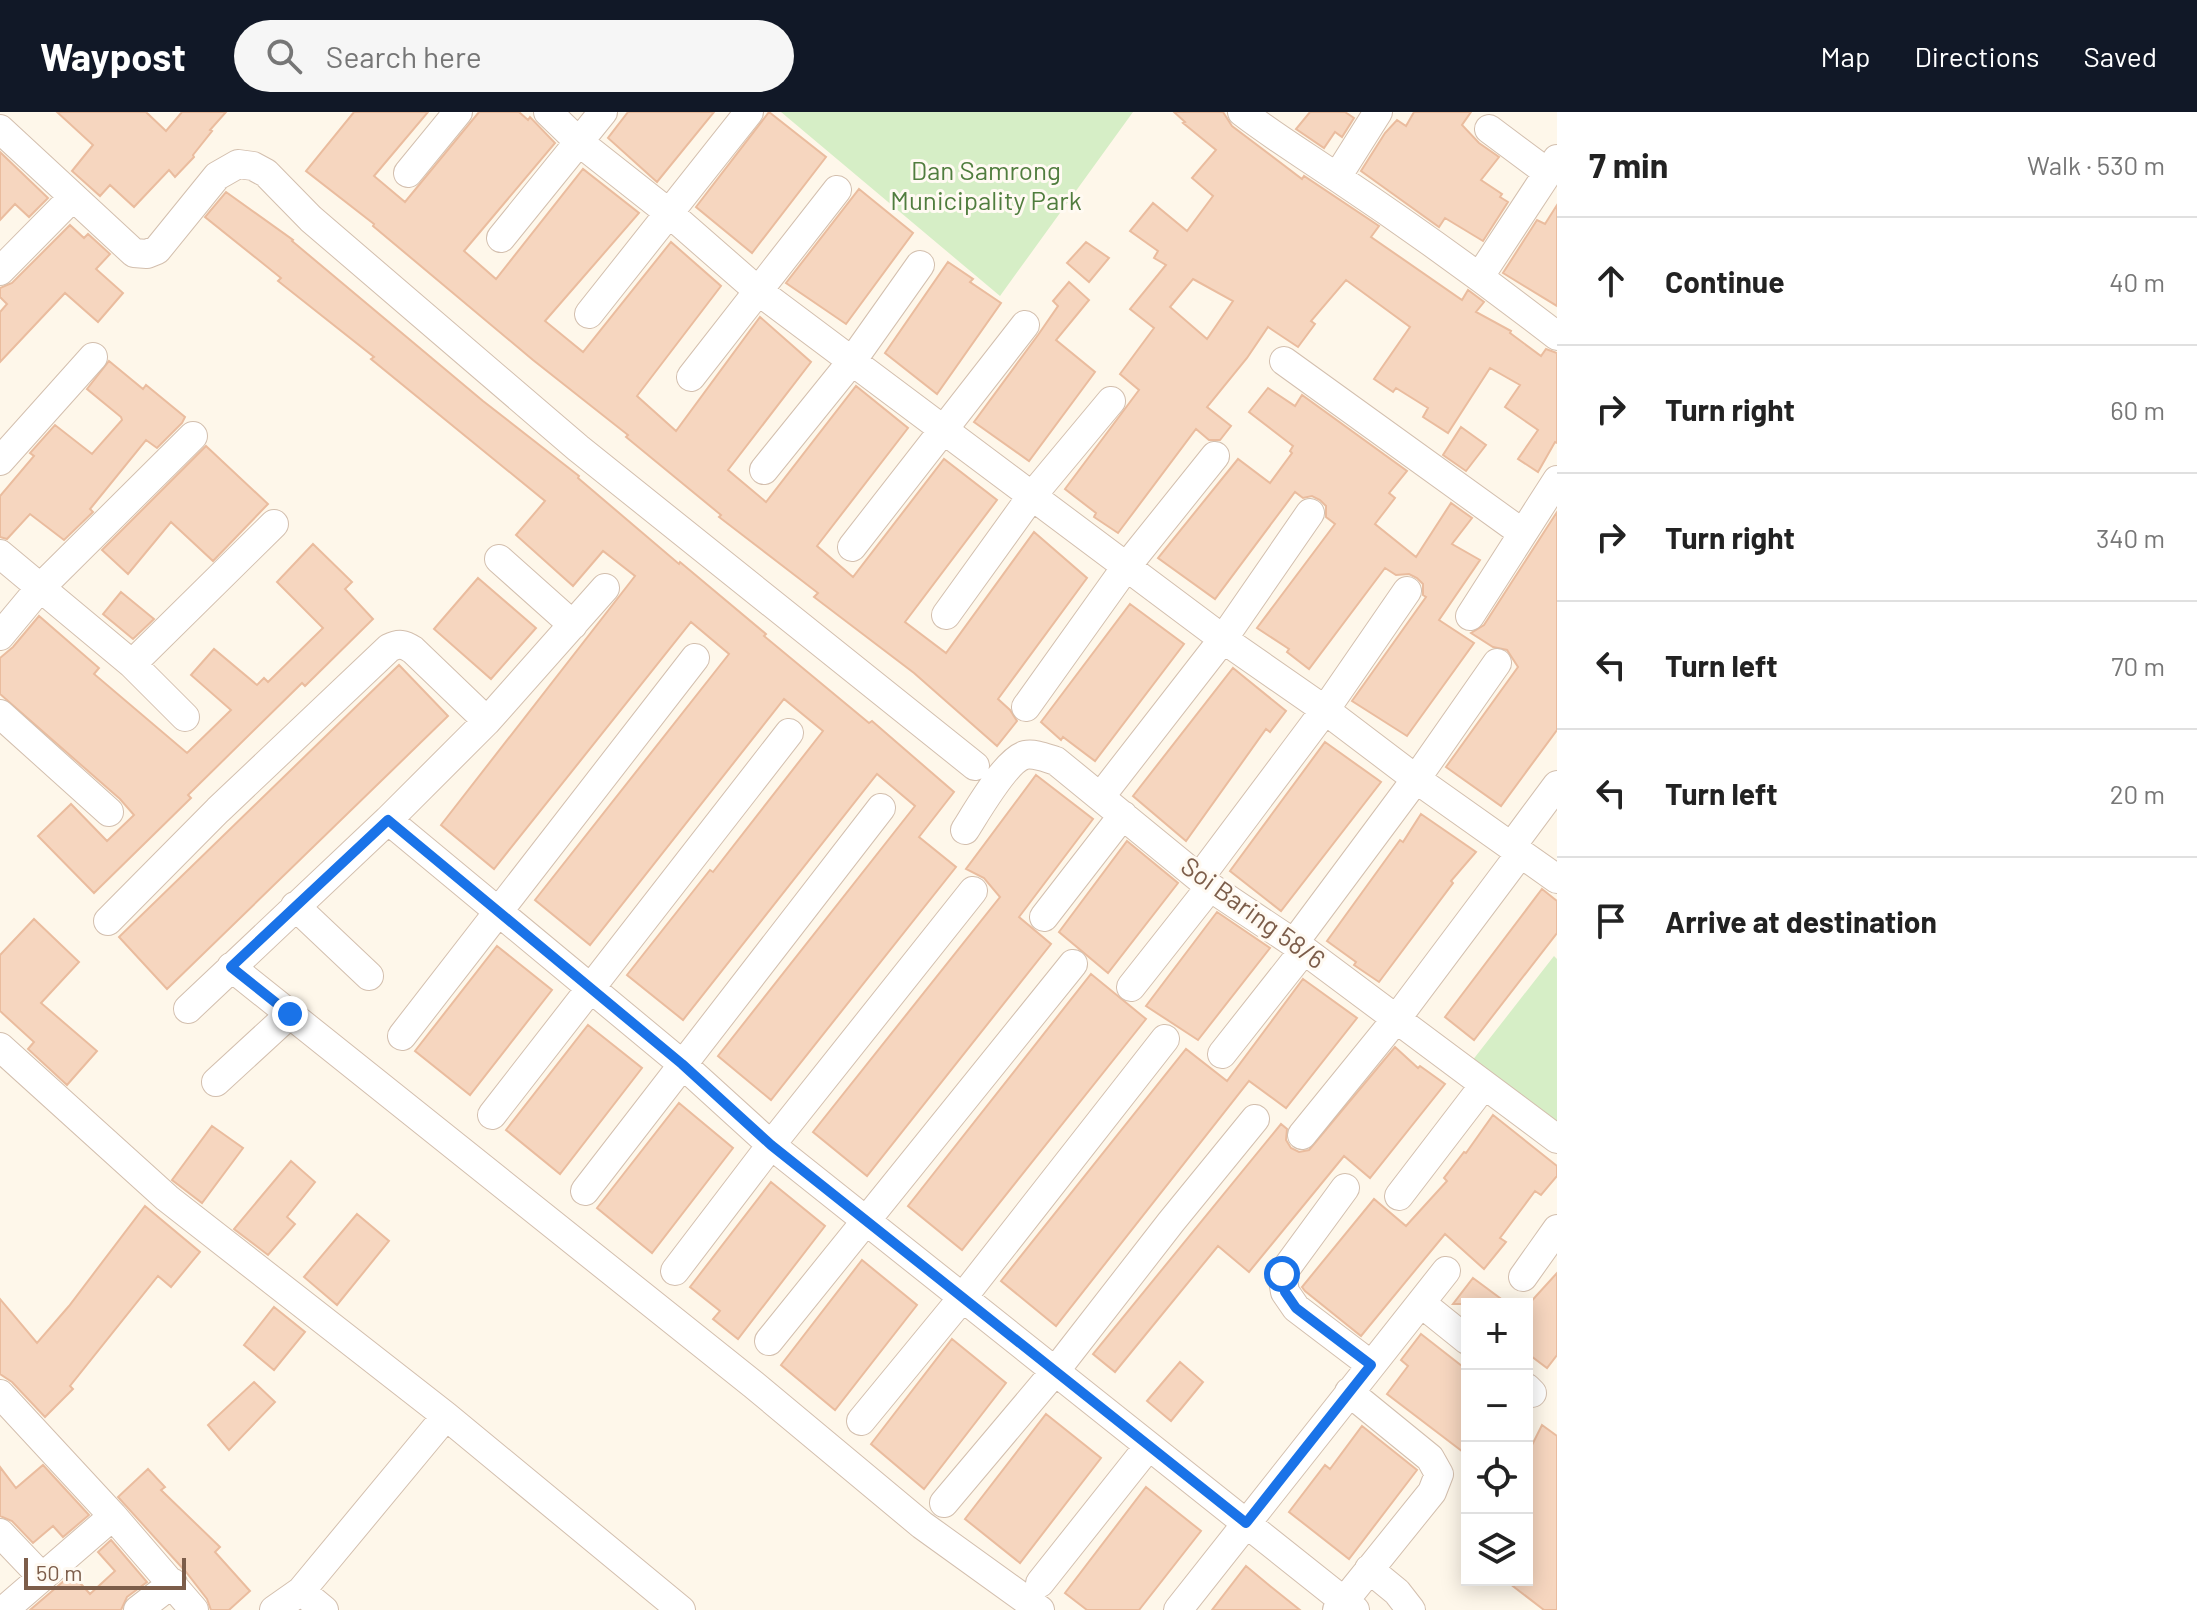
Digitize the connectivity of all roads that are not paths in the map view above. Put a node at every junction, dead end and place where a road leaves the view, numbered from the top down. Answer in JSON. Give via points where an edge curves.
{"nodes":[{"id":1,"x":458,"y":112,"type":"edge"},
{"id":2,"x":548,"y":112,"type":"edge"},
{"id":3,"x":603,"y":112,"type":"edge"},
{"id":4,"x":749,"y":112,"type":"edge"},
{"id":5,"x":1242,"y":112,"type":"edge"},
{"id":6,"x":1378,"y":112,"type":"edge"},
{"id":7,"x":0,"y":129,"type":"edge"},
{"id":8,"x":1489,"y":129,"type":"dead end"},
{"id":9,"x":579,"y":142,"type":"junction"},
{"id":10,"x":1552,"y":166,"type":"edge"},
{"id":11,"x":408,"y":173,"type":"dead end"},
{"id":12,"x":1337,"y":177,"type":"junction"},
{"id":13,"x":837,"y":190,"type":"dead end"},
{"id":14,"x":72,"y":198,"type":"junction"},
{"id":15,"x":669,"y":213,"type":"junction"},
{"id":16,"x":501,"y":238,"type":"dead end"},
{"id":17,"x":920,"y":265,"type":"dead end"},
{"id":18,"x":1,"y":269,"type":"edge"},
{"id":19,"x":1480,"y":276,"type":"junction"},
{"id":20,"x":757,"y":290,"type":"junction"},
{"id":21,"x":589,"y":314,"type":"dead end"},
{"id":22,"x":1025,"y":325,"type":"dead end"},
{"id":23,"x":1557,"y":336,"type":"edge"},
{"id":24,"x":93,"y":357,"type":"dead end"},
{"id":25,"x":852,"y":361,"type":"junction"},
{"id":26,"x":1284,"y":361,"type":"dead end"},
{"id":27,"x":691,"y":377,"type":"dead end"},
{"id":28,"x":1111,"y":401,"type":"dead end"},
{"id":29,"x":946,"y":429,"type":"junction"},
{"id":30,"x":193,"y":436,"type":"dead end"},
{"id":31,"x":1215,"y":456,"type":"dead end"},
{"id":32,"x":0,"y":461,"type":"edge"},
{"id":33,"x":764,"y":470,"type":"dead end"},
{"id":34,"x":1557,"y":480,"type":"edge"},
{"id":35,"x":1031,"y":497,"type":"junction"},
{"id":36,"x":1310,"y":513,"type":"dead end"},
{"id":37,"x":274,"y":524,"type":"dead end"},
{"id":38,"x":1521,"y":532,"type":"junction"},
{"id":39,"x":852,"y":547,"type":"dead end"},
{"id":40,"x":0,"y":554,"type":"edge"},
{"id":41,"x":499,"y":559,"type":"dead end"},
{"id":42,"x":1126,"y":567,"type":"junction"},
{"id":43,"x":605,"y":588,"type":"dead end"},
{"id":44,"x":39,"y":589,"type":"junction"},
{"id":45,"x":1407,"y":591,"type":"dead end"},
{"id":46,"x":946,"y":615,"type":"dead end"},
{"id":47,"x":1470,"y":616,"type":"dead end"},
{"id":48,"x":573,"y":625,"type":"junction"},
{"id":49,"x":0,"y":636,"type":"edge"},
{"id":50,"x":1223,"y":639,"type":"junction"},
{"id":51,"x":695,"y":658,"type":"dead end"},
{"id":52,"x":1497,"y":663,"type":"dead end"},
{"id":53,"x":132,"y":664,"type":"junction"},
{"id":54,"x":1026,"y":707,"type":"dead end"},
{"id":55,"x":1325,"y":710,"type":"junction"},
{"id":56,"x":0,"y":714,"type":"edge"},
{"id":57,"x":185,"y":717,"type":"dead end"},
{"id":58,"x":487,"y":721,"type":"junction"},
{"id":59,"x":789,"y":733,"type":"dead end"},
{"id":60,"x":975,"y":766,"type":"dead end"},
{"id":61,"x":1416,"y":779,"type":"junction"},
{"id":62,"x":1557,"y":785,"type":"edge"},
{"id":63,"x":1101,"y":796,"type":"junction"},
{"id":64,"x":881,"y":808,"type":"dead end"},
{"id":65,"x":109,"y":812,"type":"dead end"},
{"id":66,"x":1123,"y":815,"type":"junction"},
{"id":67,"x":388,"y":820,"type":"junction"},
{"id":68,"x":965,"y":830,"type":"dead end"},
{"id":69,"x":1516,"y":850,"type":"junction"},
{"id":70,"x":1557,"y":879,"type":"edge"},
{"id":71,"x":1205,"y":882,"type":"junction"},
{"id":72,"x":973,"y":891,"type":"dead end"},
{"id":73,"x":295,"y":906,"type":"junction"},
{"id":74,"x":498,"y":913,"type":"junction"},
{"id":75,"x":1044,"y":917,"type":"dead end"},
{"id":76,"x":108,"y":921,"type":"dead end"},
{"id":77,"x":1299,"y":946,"type":"junction"},
{"id":78,"x":1073,"y":964,"type":"dead end"},
{"id":79,"x":231,"y":967,"type":"junction"},
{"id":80,"x":369,"y":976,"type":"dead end"},
{"id":81,"x":1131,"y":987,"type":"dead end"},
{"id":82,"x":590,"y":989,"type":"junction"},
{"id":83,"x":188,"y":1009,"type":"dead end"},
{"id":84,"x":290,"y":1014,"type":"junction"},
{"id":85,"x":1397,"y":1018,"type":"junction"},
{"id":86,"x":402,"y":1036,"type":"dead end"},
{"id":87,"x":1165,"y":1039,"type":"dead end"},
{"id":88,"x":0,"y":1047,"type":"edge"},
{"id":89,"x":1222,"y":1054,"type":"dead end"},
{"id":90,"x":682,"y":1064,"type":"junction"},
{"id":91,"x":216,"y":1082,"type":"dead end"},
{"id":92,"x":1484,"y":1085,"type":"junction"},
{"id":93,"x":492,"y":1115,"type":"dead end"},
{"id":94,"x":1255,"y":1119,"type":"dead end"},
{"id":95,"x":1302,"y":1135,"type":"dead end"},
{"id":96,"x":1557,"y":1139,"type":"edge"},
{"id":97,"x":771,"y":1145,"type":"junction"},
{"id":98,"x":1345,"y":1188,"type":"dead end"},
{"id":99,"x":585,"y":1191,"type":"dead end"},
{"id":100,"x":1399,"y":1196,"type":"dead end"},
{"id":101,"x":866,"y":1219,"type":"junction"},
{"id":102,"x":1557,"y":1229,"type":"edge"},
{"id":103,"x":675,"y":1271,"type":"dead end"},
{"id":104,"x":1446,"y":1271,"type":"dead end"},
{"id":105,"x":1523,"y":1277,"type":"dead end"},
{"id":106,"x":963,"y":1297,"type":"junction"},
{"id":107,"x":1421,"y":1303,"type":"junction"},
{"id":108,"x":1461,"y":1335,"type":"edge"},
{"id":109,"x":769,"y":1341,"type":"dead end"},
{"id":110,"x":1371,"y":1365,"type":"junction"},
{"id":111,"x":1056,"y":1370,"type":"junction"},
{"id":112,"x":1349,"y":1392,"type":"junction"},
{"id":113,"x":0,"y":1394,"type":"edge"},
{"id":114,"x":446,"y":1416,"type":"junction"},
{"id":115,"x":861,"y":1421,"type":"dead end"},
{"id":116,"x":1148,"y":1447,"type":"junction"},
{"id":117,"x":944,"y":1503,"type":"dead end"},
{"id":118,"x":113,"y":1516,"type":"junction"},
{"id":119,"x":1246,"y":1523,"type":"junction"},
{"id":120,"x":0,"y":1533,"type":"edge"},
{"id":121,"x":1369,"y":1569,"type":"junction"},
{"id":122,"x":42,"y":1577,"type":"junction"},
{"id":123,"x":173,"y":1583,"type":"junction"},
{"id":124,"x":301,"y":1591,"type":"junction"},
{"id":125,"x":1040,"y":1597,"type":"edge"},
{"id":126,"x":1345,"y":1607,"type":"edge"},
{"id":127,"x":4,"y":1610,"type":"edge"},
{"id":128,"x":138,"y":1610,"type":"edge"},
{"id":129,"x":194,"y":1610,"type":"edge"},
{"id":130,"x":274,"y":1610,"type":"edge"},
{"id":131,"x":324,"y":1610,"type":"edge"},
{"id":132,"x":681,"y":1610,"type":"edge"},
{"id":133,"x":1178,"y":1610,"type":"edge"},
{"id":134,"x":1411,"y":1610,"type":"edge"}],
"edges":[{"from":1,"to":11,"type":"street"},
{"from":2,"to":9,"type":"street"},
{"from":3,"to":9,"type":"street"},
{"from":4,"to":15,"type":"street"},
{"from":5,"to":12,"type":"street"},
{"from":6,"to":12,"type":"street"},
{"from":7,"to":14,"type":"street"},
{"from":8,"to":10,"type":"street"},
{"from":9,"to":15,"type":"street"},
{"from":9,"to":16,"type":"street"},
{"from":10,"to":19,"type":"street"},
{"from":12,"to":19,"type":"street"},
{"from":13,"to":20,"type":"street"},
{"from":14,"to":18,"type":"street"},
{"from":14,"to":60,"type":"street","via":[[134,253],[147,254],[170,237],[217,176],[238,164],[266,173],[311,219],[578,448]]},
{"from":15,"to":20,"type":"street"},
{"from":15,"to":21,"type":"street"},
{"from":17,"to":25,"type":"street"},
{"from":19,"to":23,"type":"street"},
{"from":20,"to":25,"type":"street"},
{"from":20,"to":27,"type":"street"},
{"from":22,"to":29,"type":"street"},
{"from":24,"to":32,"type":"street"},
{"from":25,"to":29,"type":"street"},
{"from":25,"to":33,"type":"street"},
{"from":26,"to":38,"type":"street"},
{"from":28,"to":35,"type":"street"},
{"from":29,"to":35,"type":"street"},
{"from":29,"to":39,"type":"street"},
{"from":30,"to":44,"type":"street"},
{"from":31,"to":42,"type":"street"},
{"from":34,"to":38,"type":"street"},
{"from":35,"to":42,"type":"street"},
{"from":35,"to":46,"type":"street"},
{"from":36,"to":50,"type":"street"},
{"from":37,"to":53,"type":"street"},
{"from":38,"to":47,"type":"street"},
{"from":40,"to":44,"type":"street"},
{"from":41,"to":48,"type":"street"},
{"from":42,"to":50,"type":"street"},
{"from":42,"to":54,"type":"street"},
{"from":43,"to":48,"type":"street"},
{"from":44,"to":49,"type":"street"},
{"from":44,"to":53,"type":"street"},
{"from":45,"to":55,"type":"street"},
{"from":48,"to":58,"type":"street"},
{"from":50,"to":55,"type":"street"},
{"from":50,"to":63,"type":"street"},
{"from":51,"to":74,"type":"street"},
{"from":52,"to":61,"type":"street"},
{"from":53,"to":57,"type":"street"},
{"from":55,"to":61,"type":"street"},
{"from":55,"to":71,"type":"street"},
{"from":56,"to":65,"type":"street"},
{"from":58,"to":67,"type":"street"},
{"from":58,"to":76,"type":"street","via":[[413,650],[404,644],[389,648]]},
{"from":59,"to":82,"type":"street"},
{"from":61,"to":69,"type":"street"},
{"from":61,"to":77,"type":"street"},
{"from":62,"to":69,"type":"street"},
{"from":63,"to":66,"type":"street","name":"Soi Baring 58/6"},
{"from":63,"to":68,"type":"street","name":"Soi Baring 58/6","via":[[1056,761],[1023,756],[1010,766]]},
{"from":64,"to":90,"type":"street"},
{"from":66,"to":71,"type":"street","name":"Soi Baring 58/6"},
{"from":66,"to":75,"type":"street"},
{"from":67,"to":73,"type":"street"},
{"from":67,"to":74,"type":"street"},
{"from":69,"to":70,"type":"street"},
{"from":69,"to":85,"type":"street"},
{"from":71,"to":77,"type":"street","name":"Soi Baring 58/6"},
{"from":71,"to":81,"type":"street"},
{"from":72,"to":97,"type":"street"},
{"from":73,"to":79,"type":"street"},
{"from":73,"to":80,"type":"street"},
{"from":74,"to":82,"type":"street"},
{"from":74,"to":86,"type":"street"},
{"from":77,"to":85,"type":"street","name":"Soi Baring 58/6"},
{"from":77,"to":89,"type":"street"},
{"from":78,"to":101,"type":"street"},
{"from":79,"to":83,"type":"street"},
{"from":79,"to":84,"type":"street"},
{"from":82,"to":90,"type":"street"},
{"from":82,"to":93,"type":"street"},
{"from":84,"to":91,"type":"street"},
{"from":84,"to":125,"type":"street","via":[[922,1525]]},
{"from":85,"to":92,"type":"street","name":"Soi Baring 58/6"},
{"from":85,"to":95,"type":"street"},
{"from":87,"to":106,"type":"street"},
{"from":88,"to":114,"type":"street","via":[[167,1198]]},
{"from":90,"to":97,"type":"street"},
{"from":90,"to":99,"type":"street"},
{"from":92,"to":96,"type":"street","name":"Soi Baring 58/6"},
{"from":92,"to":100,"type":"street"},
{"from":94,"to":111,"type":"street"},
{"from":97,"to":101,"type":"street"},
{"from":97,"to":103,"type":"street"},
{"from":98,"to":110,"type":"street","via":[[1282,1274],[1285,1292],[1296,1308]]},
{"from":101,"to":106,"type":"street"},
{"from":101,"to":109,"type":"street"},
{"from":102,"to":105,"type":"street"},
{"from":104,"to":107,"type":"street"},
{"from":106,"to":111,"type":"street"},
{"from":106,"to":115,"type":"street"},
{"from":107,"to":108,"type":"street"},
{"from":107,"to":110,"type":"street"},
{"from":110,"to":112,"type":"street"},
{"from":111,"to":116,"type":"street"},
{"from":111,"to":117,"type":"street"},
{"from":112,"to":119,"type":"street"},
{"from":112,"to":121,"type":"street","via":[[1430,1458],[1439,1474],[1432,1492]]},
{"from":113,"to":118,"type":"street"},
{"from":114,"to":124,"type":"street"},
{"from":114,"to":132,"type":"street"},
{"from":116,"to":119,"type":"street"},
{"from":116,"to":125,"type":"street"},
{"from":118,"to":122,"type":"street"},
{"from":118,"to":123,"type":"street"},
{"from":119,"to":126,"type":"street"},
{"from":119,"to":133,"type":"street"},
{"from":120,"to":122,"type":"street"},
{"from":121,"to":126,"type":"street"},
{"from":121,"to":134,"type":"street"},
{"from":122,"to":127,"type":"street"},
{"from":123,"to":128,"type":"street"},
{"from":123,"to":129,"type":"street"},
{"from":124,"to":130,"type":"street"},
{"from":124,"to":131,"type":"street"}]}
